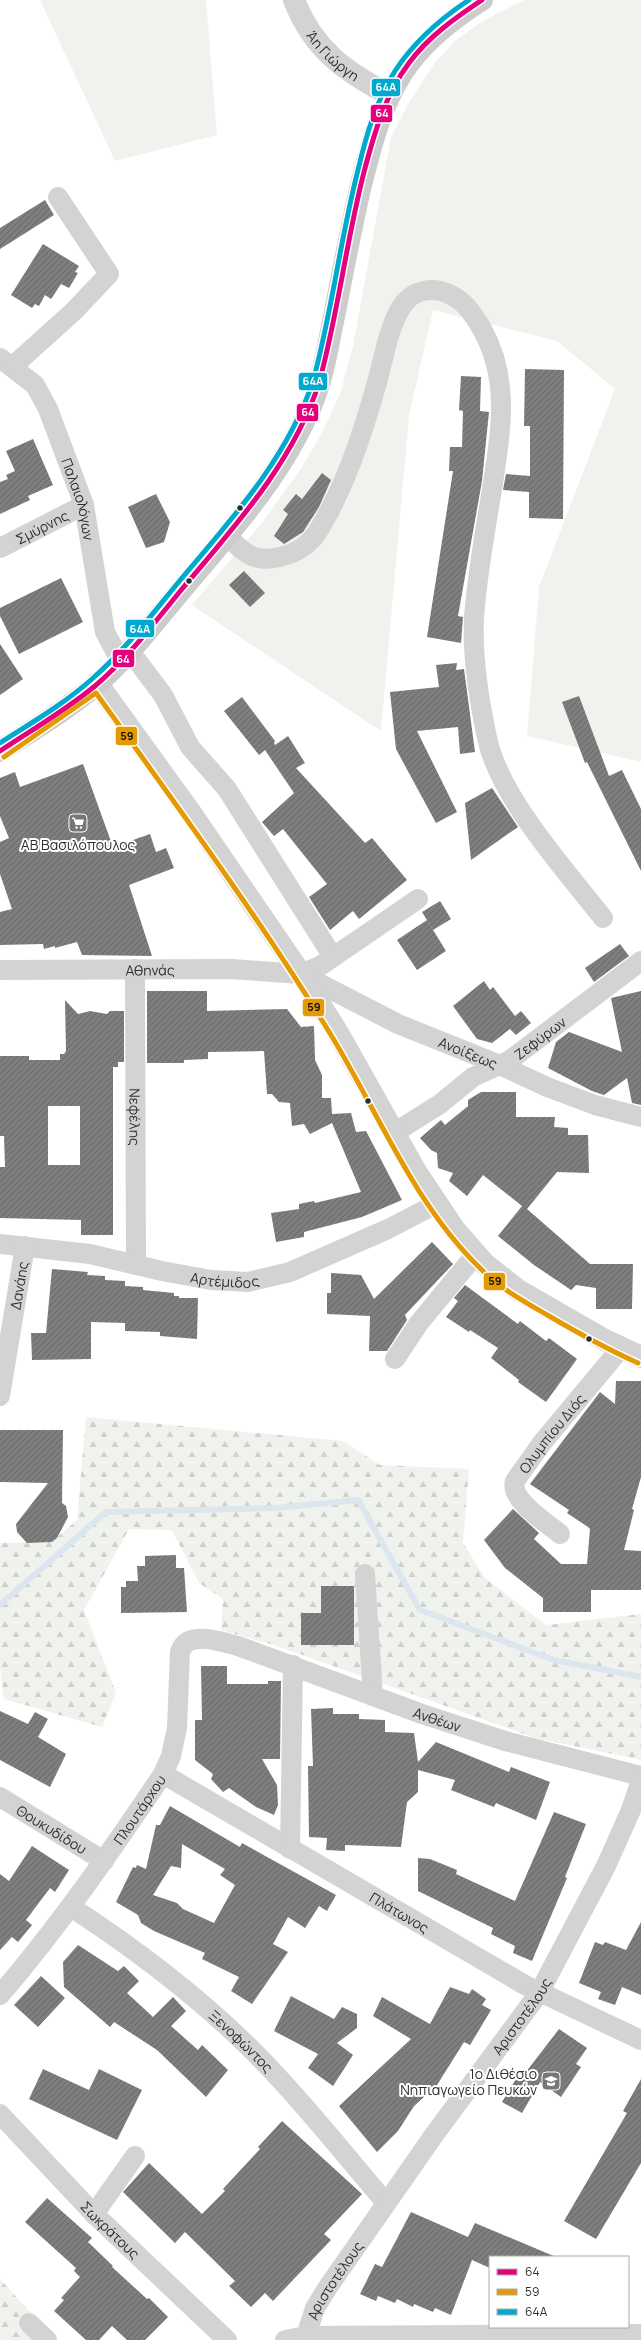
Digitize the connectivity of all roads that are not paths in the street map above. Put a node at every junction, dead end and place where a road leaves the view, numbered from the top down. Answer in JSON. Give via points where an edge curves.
{"nodes":[{"id":1,"x":294,"y":0,"type":"edge"},
{"id":2,"x":482,"y":0,"type":"edge"},
{"id":3,"x":390,"y":95,"type":"junction"},
{"id":4,"x":58,"y":197,"type":"dead end"},
{"id":5,"x":7,"y":362,"type":"edge"},
{"id":6,"x":84,"y":505,"type":"junction"},
{"id":7,"x":226,"y":536,"type":"junction"},
{"id":8,"x":0,"y":548,"type":"edge"},
{"id":9,"x":124,"y":655,"type":"junction"},
{"id":10,"x":97,"y":683,"type":"junction"},
{"id":11,"x":0,"y":751,"type":"edge"},
{"id":12,"x":418,"y":899,"type":"dead end"},
{"id":13,"x":603,"y":918,"type":"dead end"},
{"id":14,"x":333,"y":958,"type":"junction"},
{"id":15,"x":641,"y":961,"type":"edge"},
{"id":16,"x":135,"y":969,"type":"junction"},
{"id":17,"x":0,"y":970,"type":"edge"},
{"id":18,"x":300,"y":974,"type":"junction"},
{"id":19,"x":500,"y":1065,"type":"junction"},
{"id":20,"x":641,"y":1117,"type":"edge"},
{"id":21,"x":394,"y":1133,"type":"junction"},
{"id":22,"x":436,"y":1204,"type":"junction"},
{"id":23,"x":0,"y":1244,"type":"edge"},
{"id":24,"x":25,"y":1246,"type":"junction"},
{"id":25,"x":476,"y":1254,"type":"junction"},
{"id":26,"x":136,"y":1265,"type":"junction"},
{"id":27,"x":621,"y":1348,"type":"junction"},
{"id":28,"x":641,"y":1357,"type":"edge"},
{"id":29,"x":395,"y":1359,"type":"dead end"},
{"id":30,"x":0,"y":1396,"type":"edge"},
{"id":31,"x":560,"y":1534,"type":"dead end"},
{"id":32,"x":365,"y":1574,"type":"dead end"},
{"id":33,"x":238,"y":1646,"type":"joint"},
{"id":34,"x":293,"y":1665,"type":"junction"},
{"id":35,"x":373,"y":1696,"type":"junction"},
{"id":36,"x":163,"y":1774,"type":"junction"},
{"id":37,"x":641,"y":1776,"type":"edge"},
{"id":38,"x":641,"y":1780,"type":"edge"},
{"id":39,"x":0,"y":1797,"type":"edge"},
{"id":40,"x":290,"y":1849,"type":"junction"},
{"id":41,"x":104,"y":1861,"type":"junction"},
{"id":42,"x":71,"y":1907,"type":"junction"},
{"id":43,"x":539,"y":1993,"type":"junction"},
{"id":44,"x":0,"y":1995,"type":"edge"},
{"id":45,"x":641,"y":2040,"type":"edge"},
{"id":46,"x":0,"y":2114,"type":"edge"},
{"id":47,"x":135,"y":2156,"type":"dead end"},
{"id":48,"x":386,"y":2203,"type":"junction"},
{"id":49,"x":94,"y":2214,"type":"junction"},
{"id":50,"x":29,"y":2323,"type":"dead end"},
{"id":51,"x":641,"y":2334,"type":"edge"},
{"id":52,"x":306,"y":2336,"type":"junction"},
{"id":53,"x":47,"y":2340,"type":"edge"},
{"id":54,"x":227,"y":2340,"type":"edge"},
{"id":55,"x":285,"y":2340,"type":"edge"}],
"edges":[{"from":1,"to":3,"type":"street","name":"Άη Γιώργη","via":[[303,23],[331,57],[359,79]]},
{"from":2,"to":3,"type":"main road","via":[[431,38],[404,70]]},
{"from":3,"to":7,"type":"main road","via":[[377,127],[366,166],[326,357],[316,392],[302,426],[279,467]]},
{"from":4,"to":5,"type":"street","via":[[109,274],[73,312]]},
{"from":5,"to":6,"type":"street","name":"Παλαιολόγων","via":[[35,385],[43,398]]},
{"from":6,"to":8,"type":"street","name":"Σμύρνης"},
{"from":6,"to":9,"type":"street","name":"Παλαιολόγων","via":[[105,632]]},
{"from":7,"to":9,"type":"main road"},
{"from":7,"to":13,"type":"street","via":[[243,552],[264,559],[285,555],[308,544],[323,522],[349,469],[368,416],[388,342],[400,309],[407,299],[429,290],[440,290],[450,294],[469,308],[492,350],[502,395],[500,435],[476,595],[473,637],[475,667],[488,743],[498,771],[513,797],[547,847]]},
{"from":9,"to":10,"type":"main road"},
{"from":9,"to":14,"type":"street","name":"Παλαιολόγων","via":[[164,695],[190,746],[227,789]]},
{"from":10,"to":11,"type":"main road"},
{"from":10,"to":18,"type":"street","via":[[187,807]]},
{"from":12,"to":14,"type":"street"},
{"from":14,"to":18,"type":"street","via":[[315,969]]},
{"from":15,"to":19,"type":"street","name":"Ζεφύρων"},
{"from":16,"to":17,"type":"street","name":"Αθηνάς"},
{"from":16,"to":18,"type":"street","name":"Αθηνάς","via":[[238,969]]},
{"from":16,"to":26,"type":"street","name":"Νεφέλης"},
{"from":18,"to":19,"type":"street","name":"Ανοίξεως","via":[[398,1024]]},
{"from":18,"to":21,"type":"street","via":[[338,1033]]},
{"from":19,"to":20,"type":"street","name":"Ανοίξεως","via":[[572,1097]]},
{"from":19,"to":21,"type":"street","name":"Ζεφύρων","via":[[478,1074],[440,1104]]},
{"from":21,"to":22,"type":"street"},
{"from":22,"to":25,"type":"street"},
{"from":22,"to":26,"type":"street","name":"Αρτέμιδος","via":[[388,1229],[290,1272],[269,1278],[240,1283],[221,1282]]},
{"from":23,"to":24,"type":"street","name":"Αρτέμιδος"},
{"from":24,"to":26,"type":"street","name":"Αρτέμιδος","via":[[90,1254]]},
{"from":24,"to":30,"type":"street","name":"Δανάης"},
{"from":25,"to":27,"type":"street","via":[[502,1278],[528,1296]]},
{"from":25,"to":29,"type":"street","via":[[419,1323]]},
{"from":27,"to":28,"type":"street"},
{"from":27,"to":31,"type":"street","name":"Ολυμπίου Διός","via":[[534,1453],[514,1485],[518,1498]]},
{"from":32,"to":35,"type":"street"},
{"from":33,"to":34,"type":"street","name":"Ανθέων"},
{"from":33,"to":36,"type":"street","name":"Πλουτάρχου","via":[[202,1639],[190,1641],[182,1647],[179,1656],[177,1728],[171,1756]]},
{"from":34,"to":35,"type":"street","name":"Ανθέων"},
{"from":34,"to":40,"type":"street"},
{"from":35,"to":37,"type":"street","name":"Ανθέων","via":[[505,1741]]},
{"from":36,"to":40,"type":"street","name":"Πλάτωνος"},
{"from":36,"to":41,"type":"street","name":"Πλουτάρχου"},
{"from":38,"to":43,"type":"street","name":"Αριστοτέλους","via":[[631,1810],[606,1866]]},
{"from":39,"to":41,"type":"street","name":"Θουκυδίδου"},
{"from":40,"to":43,"type":"street","name":"Πλάτωνος"},
{"from":41,"to":42,"type":"street","name":"Πλουτάρχου"},
{"from":42,"to":44,"type":"street","name":"Πλουτάρχου"},
{"from":42,"to":48,"type":"street","name":"Ξενοφώντος","via":[[139,1954],[224,2024],[279,2079]]},
{"from":43,"to":45,"type":"street","name":"Πλάτωνος"},
{"from":43,"to":48,"type":"street","name":"Αριστοτέλους"},
{"from":46,"to":49,"type":"street","name":"Σωκράτους"},
{"from":47,"to":49,"type":"street"},
{"from":48,"to":52,"type":"street","name":"Αριστοτέλους","via":[[315,2308]]},
{"from":49,"to":54,"type":"street","name":"Σωκράτους"},
{"from":50,"to":53,"type":"street"},
{"from":51,"to":52,"type":"street"},
{"from":52,"to":55,"type":"street","name":"Αριστοτέλους"}]}
